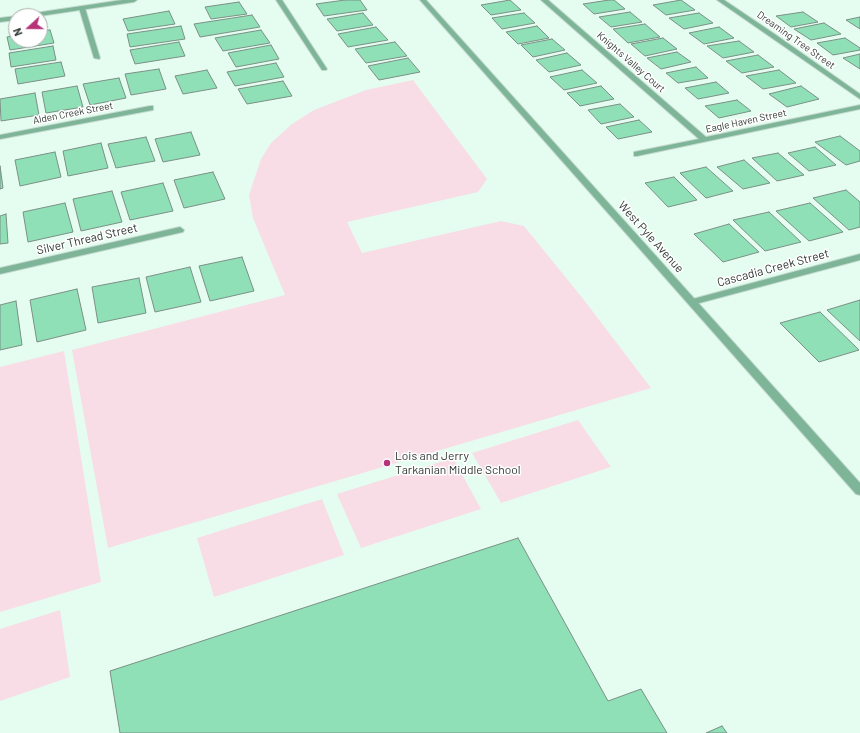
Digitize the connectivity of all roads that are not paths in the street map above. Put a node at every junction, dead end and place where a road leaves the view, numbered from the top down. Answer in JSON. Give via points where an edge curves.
{"nodes":[{"id":1,"x":134,"y":0,"type":"edge"},
{"id":2,"x":279,"y":0,"type":"edge"},
{"id":3,"x":423,"y":0,"type":"edge"},
{"id":4,"x":544,"y":0,"type":"edge"},
{"id":5,"x":720,"y":0,"type":"edge"},
{"id":6,"x":82,"y":8,"type":"junction"},
{"id":7,"x":48,"y":13,"type":"edge"},
{"id":8,"x":97,"y":58,"type":"dead end"},
{"id":9,"x":324,"y":69,"type":"dead end"},
{"id":10,"x":860,"y":97,"type":"edge"},
{"id":11,"x":860,"y":107,"type":"edge"},
{"id":12,"x":150,"y":108,"type":"dead end"},
{"id":13,"x":0,"y":137,"type":"edge"},
{"id":14,"x":705,"y":140,"type":"junction"},
{"id":15,"x":637,"y":154,"type":"dead end"},
{"id":16,"x":180,"y":230,"type":"dead end"},
{"id":17,"x":860,"y":257,"type":"edge"},
{"id":18,"x":0,"y":271,"type":"edge"},
{"id":19,"x":692,"y":302,"type":"junction"},
{"id":20,"x":860,"y":492,"type":"edge"}],
"edges":[{"from":1,"to":6,"type":"street"},
{"from":2,"to":9,"type":"street"},
{"from":3,"to":19,"type":"street","name":"West Pyle Avenue"},
{"from":4,"to":14,"type":"street","name":"Knights Valley Court"},
{"from":5,"to":10,"type":"street","name":"Dreaming Tree Street"},
{"from":6,"to":7,"type":"street"},
{"from":6,"to":8,"type":"street"},
{"from":11,"to":14,"type":"street","name":"Eagle Haven Street"},
{"from":12,"to":13,"type":"street","name":"Alden Creek Street"},
{"from":14,"to":15,"type":"street","name":"Eagle Haven Street"},
{"from":16,"to":18,"type":"street","name":"Silver Thread Street"},
{"from":17,"to":19,"type":"street","name":"Cascadia Creek Street"},
{"from":19,"to":20,"type":"street","name":"West Pyle Avenue"}]}
